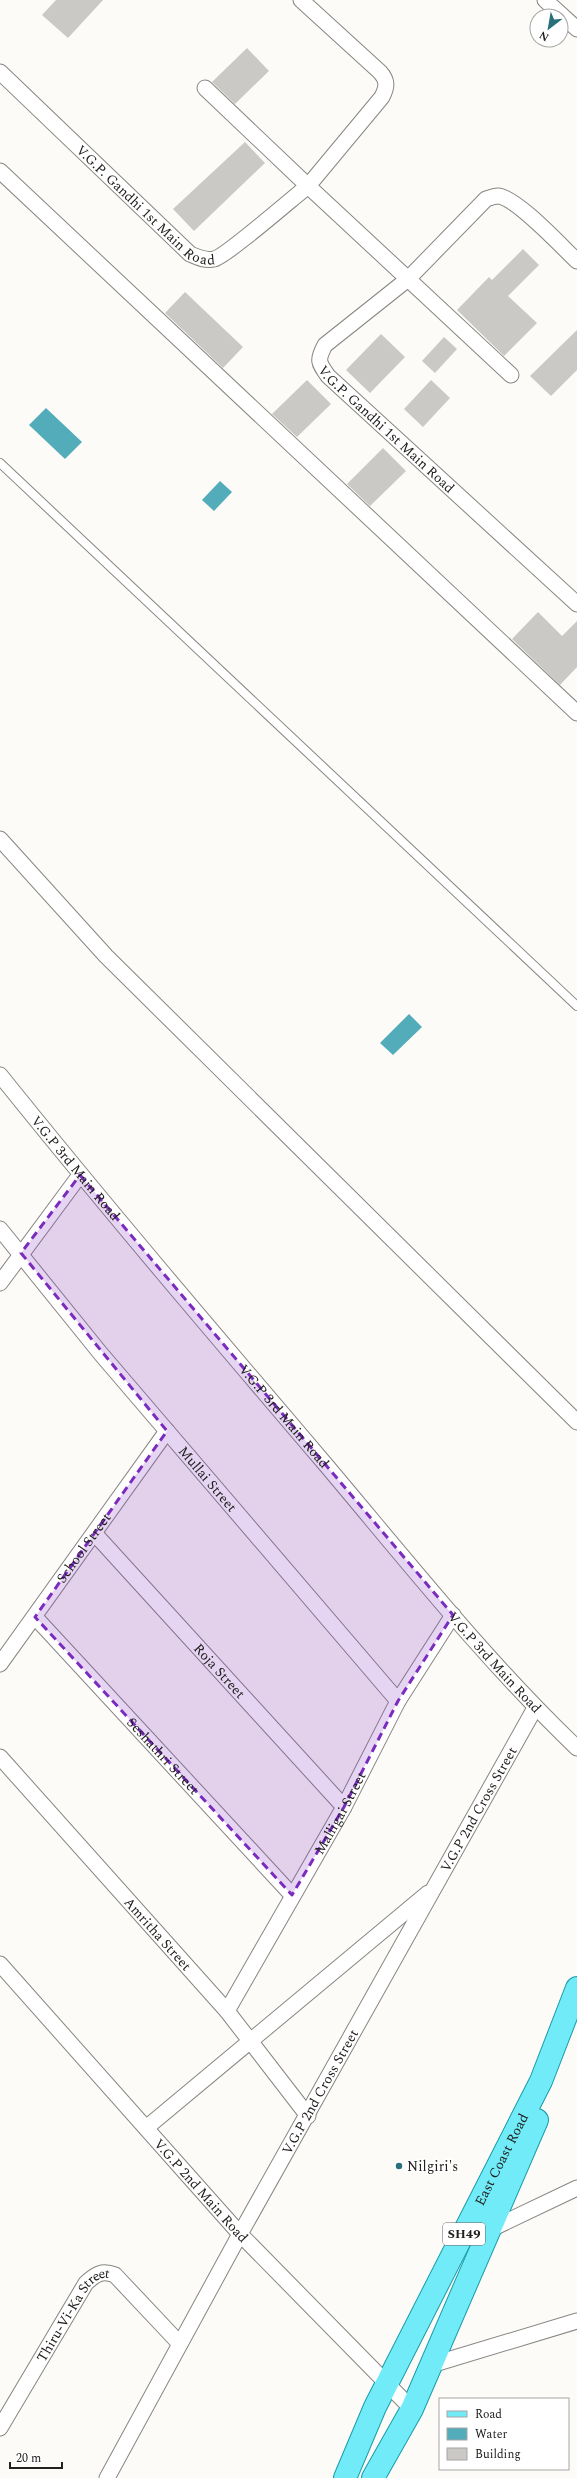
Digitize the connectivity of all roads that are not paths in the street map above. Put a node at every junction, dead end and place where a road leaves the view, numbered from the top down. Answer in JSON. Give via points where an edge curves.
{"nodes":[{"id":1,"x":301,"y":0,"type":"edge"},
{"id":2,"x":545,"y":0,"type":"edge"},
{"id":3,"x":577,"y":29,"type":"edge"},
{"id":4,"x":0,"y":72,"type":"edge"},
{"id":5,"x":205,"y":88,"type":"dead end"},
{"id":6,"x":0,"y":171,"type":"edge"},
{"id":7,"x":308,"y":186,"type":"junction"},
{"id":8,"x":577,"y":261,"type":"edge"},
{"id":9,"x":408,"y":279,"type":"junction"},
{"id":10,"x":511,"y":375,"type":"dead end"},
{"id":11,"x":0,"y":463,"type":"edge"},
{"id":12,"x":577,"y":604,"type":"edge"},
{"id":13,"x":577,"y":713,"type":"edge"},
{"id":14,"x":0,"y":839,"type":"edge"},
{"id":15,"x":577,"y":1006,"type":"edge"},
{"id":16,"x":0,"y":1075,"type":"edge"},
{"id":17,"x":80,"y":1175,"type":"junction"},
{"id":18,"x":0,"y":1229,"type":"edge"},
{"id":19,"x":21,"y":1253,"type":"junction"},
{"id":20,"x":0,"y":1283,"type":"edge"},
{"id":21,"x":577,"y":1422,"type":"edge"},
{"id":22,"x":167,"y":1432,"type":"junction"},
{"id":23,"x":95,"y":1534,"type":"junction"},
{"id":24,"x":453,"y":1615,"type":"junction"},
{"id":25,"x":34,"y":1617,"type":"junction"},
{"id":26,"x":0,"y":1664,"type":"edge"},
{"id":27,"x":398,"y":1701,"type":"junction"},
{"id":28,"x":535,"y":1708,"type":"junction"},
{"id":29,"x":577,"y":1748,"type":"edge"},
{"id":30,"x":0,"y":1757,"type":"edge"},
{"id":31,"x":344,"y":1807,"type":"junction"},
{"id":32,"x":435,"y":1888,"type":"junction"},
{"id":33,"x":292,"y":1895,"type":"junction"},
{"id":34,"x":0,"y":1964,"type":"edge"},
{"id":35,"x":577,"y":1988,"type":"edge"},
{"id":36,"x":227,"y":2011,"type":"junction"},
{"id":37,"x":577,"y":2019,"type":"edge"},
{"id":38,"x":250,"y":2042,"type":"junction"},
{"id":39,"x":308,"y":2116,"type":"junction"},
{"id":40,"x":146,"y":2128,"type":"junction"},
{"id":41,"x":577,"y":2188,"type":"edge"},
{"id":42,"x":489,"y":2230,"type":"junction"},
{"id":43,"x":240,"y":2234,"type":"junction"},
{"id":44,"x":577,"y":2321,"type":"edge"},
{"id":45,"x":180,"y":2344,"type":"junction"},
{"id":46,"x":431,"y":2365,"type":"junction"},
{"id":47,"x":387,"y":2384,"type":"junction"},
{"id":48,"x":412,"y":2409,"type":"junction"},
{"id":49,"x":0,"y":2428,"type":"edge"},
{"id":50,"x":107,"y":2478,"type":"edge"},
{"id":51,"x":345,"y":2478,"type":"edge"},
{"id":52,"x":373,"y":2478,"type":"edge"}],
"edges":[{"from":1,"to":7,"type":"street","name":"V.G.P. Gandhi 1st Main Road","via":[[380,72],[387,85],[382,97]]},
{"from":2,"to":3,"type":"street"},
{"from":4,"to":7,"type":"street","name":"V.G.P. Gandhi 1st Main Road","via":[[190,254],[214,259]]},
{"from":5,"to":7,"type":"street"},
{"from":6,"to":13,"type":"street"},
{"from":7,"to":9,"type":"street"},
{"from":8,"to":9,"type":"street","name":"V.G.P. Gandhi 1st Main Road","via":[[523,210],[498,196],[486,199]]},
{"from":9,"to":10,"type":"street"},
{"from":9,"to":12,"type":"street","name":"V.G.P. Gandhi 1st Main Road","via":[[325,345],[319,358],[321,366],[328,376]]},
{"from":11,"to":15,"type":"lane"},
{"from":14,"to":21,"type":"street","via":[[106,956]]},
{"from":16,"to":17,"type":"street","name":"V.G.P 3rd Main Road"},
{"from":17,"to":19,"type":"street"},
{"from":17,"to":24,"type":"street","name":"V.G.P 3rd Main Road"},
{"from":18,"to":19,"type":"street","name":"Mullai Street"},
{"from":19,"to":20,"type":"street"},
{"from":19,"to":22,"type":"street","name":"Mullai Street"},
{"from":22,"to":23,"type":"street","name":"School Street"},
{"from":22,"to":27,"type":"street","name":"Mullai Street"},
{"from":23,"to":25,"type":"street","name":"School Street"},
{"from":23,"to":31,"type":"street","name":"Roja Street"},
{"from":24,"to":27,"type":"street","name":"Malligai Street"},
{"from":24,"to":28,"type":"street","name":"V.G.P 3rd Main Road"},
{"from":25,"to":26,"type":"street","name":"School Street"},
{"from":25,"to":33,"type":"street","name":"Seshathri Street"},
{"from":27,"to":31,"type":"street","name":"Malligai Street"},
{"from":28,"to":29,"type":"street","name":"V.G.P 3rd Main Road"},
{"from":28,"to":32,"type":"street","name":"V.G.P 2nd Cross Street"},
{"from":30,"to":36,"type":"street","name":"Amritha Street"},
{"from":31,"to":33,"type":"street","name":"Malligai Street"},
{"from":32,"to":38,"type":"street"},
{"from":32,"to":39,"type":"street","name":"V.G.P 2nd Cross Street"},
{"from":33,"to":36,"type":"street","name":"Malligai Street"},
{"from":34,"to":40,"type":"street","name":"V.G.P 2nd Main Road"},
{"from":35,"to":47,"type":"main road","name":"East Coast Road","number":"SH49","via":[[541,2081]]},
{"from":36,"to":38,"type":"street","name":"Amritha Street"},
{"from":37,"to":42,"type":"main road","name":"East Coast Road","number":"SH49","via":[[552,2085]]},
{"from":38,"to":39,"type":"street","name":"Amritha Street"},
{"from":38,"to":40,"type":"street"},
{"from":39,"to":43,"type":"street","name":"V.G.P 2nd Cross Street"},
{"from":40,"to":43,"type":"street","name":"V.G.P 2nd Main Road"},
{"from":41,"to":42,"type":"street"},
{"from":42,"to":46,"type":"main road","name":"East Coast Road","number":"SH49"},
{"from":43,"to":45,"type":"street","name":"V.G.P 2nd Cross Street"},
{"from":43,"to":47,"type":"street","name":"V.G.P 2nd Main Road"},
{"from":44,"to":46,"type":"street"},
{"from":45,"to":49,"type":"street","name":"Thiru-Vi-Ka Street","via":[[116,2275],[99,2273],[86,2283]]},
{"from":45,"to":50,"type":"street","name":"V.G.P 2nd Cross Street"},
{"from":46,"to":48,"type":"main road","name":"East Coast Road","number":"SH49"},
{"from":47,"to":48,"type":"street","name":"V.G.P 2nd Main Road"},
{"from":47,"to":51,"type":"main road","name":"East Coast Road","number":"SH49"},
{"from":48,"to":52,"type":"main road","name":"East Coast Road","number":"SH49"}]}
